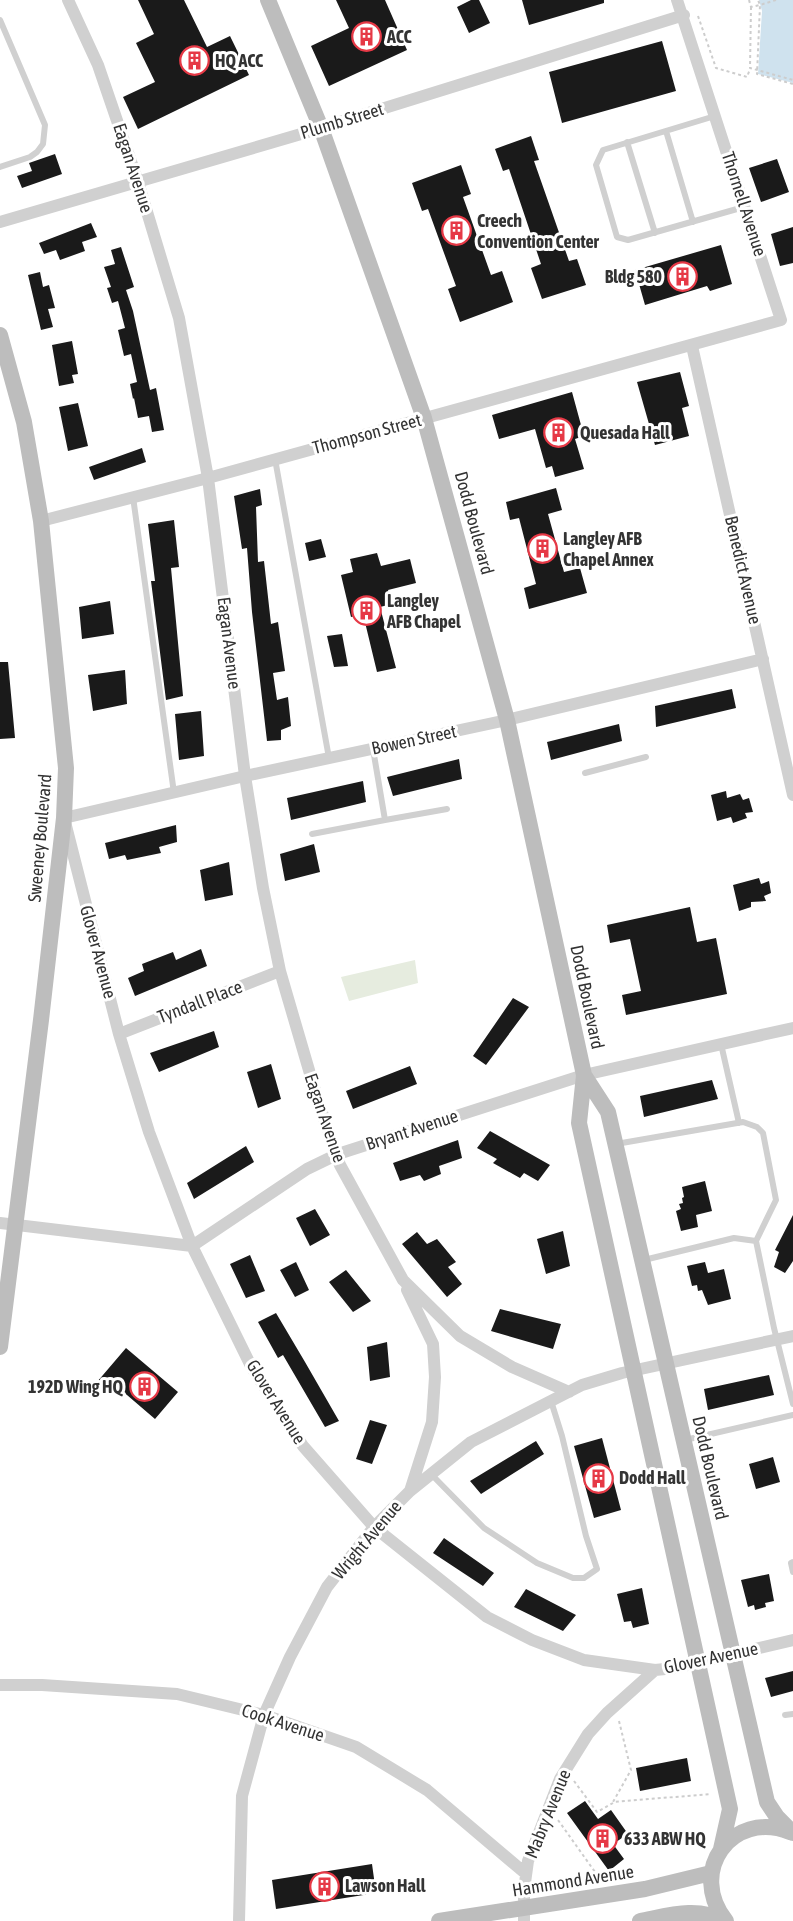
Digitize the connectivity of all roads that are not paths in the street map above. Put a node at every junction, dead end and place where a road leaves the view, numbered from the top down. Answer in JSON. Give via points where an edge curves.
{"nodes":[{"id":1,"x":68,"y":0,"type":"edge"},
{"id":2,"x":268,"y":0,"type":"edge"},
{"id":3,"x":677,"y":0,"type":"edge"},
{"id":4,"x":684,"y":15,"type":"junction"},
{"id":5,"x":0,"y":21,"type":"edge"},
{"id":6,"x":716,"y":116,"type":"junction"},
{"id":7,"x":321,"y":128,"type":"junction"},
{"id":8,"x":666,"y":131,"type":"junction"},
{"id":9,"x":627,"y":142,"type":"junction"},
{"id":10,"x":0,"y":167,"type":"edge"},
{"id":11,"x":138,"y":182,"type":"junction"},
{"id":12,"x":745,"y":207,"type":"junction"},
{"id":13,"x":0,"y":222,"type":"edge"},
{"id":14,"x":693,"y":222,"type":"junction"},
{"id":15,"x":655,"y":233,"type":"junction"},
{"id":16,"x":0,"y":335,"type":"edge"},
{"id":17,"x":692,"y":346,"type":"junction"},
{"id":18,"x":424,"y":418,"type":"junction"},
{"id":19,"x":274,"y":459,"type":"junction"},
{"id":20,"x":208,"y":478,"type":"junction"},
{"id":21,"x":133,"y":497,"type":"junction"},
{"id":22,"x":41,"y":521,"type":"junction"},
{"id":23,"x":764,"y":659,"type":"junction"},
{"id":24,"x":507,"y":720,"type":"junction"},
{"id":25,"x":373,"y":749,"type":"junction"},
{"id":26,"x":646,"y":757,"type":"dead end"},
{"id":27,"x":329,"y":758,"type":"junction"},
{"id":28,"x":585,"y":773,"type":"dead end"},
{"id":29,"x":245,"y":776,"type":"junction"},
{"id":30,"x":174,"y":794,"type":"junction"},
{"id":31,"x":793,"y":795,"type":"edge"},
{"id":32,"x":447,"y":809,"type":"dead end"},
{"id":33,"x":64,"y":818,"type":"junction"},
{"id":34,"x":385,"y":820,"type":"junction"},
{"id":35,"x":312,"y":834,"type":"dead end"},
{"id":36,"x":280,"y":970,"type":"junction"},
{"id":37,"x":793,"y":1028,"type":"edge"},
{"id":38,"x":119,"y":1034,"type":"junction"},
{"id":39,"x":721,"y":1044,"type":"junction"},
{"id":40,"x":584,"y":1075,"type":"junction"},
{"id":41,"x":739,"y":1123,"type":"junction"},
{"id":42,"x":615,"y":1144,"type":"junction"},
{"id":43,"x":338,"y":1154,"type":"junction"},
{"id":44,"x":7,"y":1223,"type":"edge"},
{"id":45,"x":756,"y":1241,"type":"junction"},
{"id":46,"x":192,"y":1246,"type":"junction"},
{"id":47,"x":642,"y":1260,"type":"junction"},
{"id":48,"x":403,"y":1280,"type":"junction"},
{"id":49,"x":793,"y":1336,"type":"edge"},
{"id":50,"x":777,"y":1340,"type":"junction"},
{"id":51,"x":0,"y":1347,"type":"edge"},
{"id":52,"x":667,"y":1364,"type":"junction"},
{"id":53,"x":633,"y":1371,"type":"junction"},
{"id":54,"x":569,"y":1392,"type":"junction"},
{"id":55,"x":551,"y":1401,"type":"junction"},
{"id":56,"x":793,"y":1404,"type":"edge"},
{"id":57,"x":793,"y":1415,"type":"edge"},
{"id":58,"x":684,"y":1440,"type":"junction"},
{"id":59,"x":431,"y":1474,"type":"junction"},
{"id":60,"x":410,"y":1491,"type":"junction"},
{"id":61,"x":374,"y":1527,"type":"junction"},
{"id":62,"x":793,"y":1562,"type":"edge"},
{"id":63,"x":793,"y":1572,"type":"edge"},
{"id":64,"x":793,"y":1640,"type":"edge"},
{"id":65,"x":732,"y":1654,"type":"junction"},
{"id":66,"x":699,"y":1662,"type":"junction"},
{"id":67,"x":655,"y":1670,"type":"junction"},
{"id":68,"x":0,"y":1685,"type":"edge"},
{"id":69,"x":793,"y":1714,"type":"edge"},
{"id":70,"x":264,"y":1715,"type":"junction"},
{"id":71,"x":785,"y":1715,"type":"dead end"},
{"id":72,"x":793,"y":1833,"type":"edge"},
{"id":73,"x":721,"y":1849,"type":"junction"},
{"id":74,"x":525,"y":1873,"type":"junction"},
{"id":75,"x":711,"y":1873,"type":"junction"},
{"id":76,"x":523,"y":1915,"type":"edge"},
{"id":77,"x":239,"y":1921,"type":"edge"},
{"id":78,"x":439,"y":1921,"type":"edge"},
{"id":79,"x":640,"y":1921,"type":"edge"},
{"id":80,"x":724,"y":1921,"type":"edge"}],
"edges":[{"from":1,"to":11,"type":"street","name":"Eagan Avenue","via":[[98,65]]},
{"from":2,"to":7,"type":"street","name":"Dodd Boulevard"},
{"from":3,"to":4,"type":"street","name":"Thornell Avenue"},
{"from":4,"to":6,"type":"street","name":"Thornell Avenue"},
{"from":4,"to":7,"type":"street","name":"Plumb Street"},
{"from":5,"to":10,"type":"lane","via":[[45,125],[45,136],[30,157]]},
{"from":6,"to":8,"type":"lane"},
{"from":6,"to":12,"type":"street","name":"Thornell Avenue"},
{"from":7,"to":11,"type":"street","name":"Plumb Street"},
{"from":7,"to":18,"type":"street","name":"Dodd Boulevard"},
{"from":8,"to":9,"type":"lane"},
{"from":8,"to":14,"type":"lane"},
{"from":9,"to":15,"type":"lane"},
{"from":9,"to":15,"type":"lane","via":[[603,150],[596,165],[617,237],[628,240]]},
{"from":11,"to":13,"type":"street","name":"Plumb Street"},
{"from":11,"to":20,"type":"street","name":"Eagan Avenue","via":[[179,318]]},
{"from":12,"to":14,"type":"lane"},
{"from":12,"to":17,"type":"street","name":"Thornell Avenue","via":[[781,320]]},
{"from":14,"to":15,"type":"lane"},
{"from":16,"to":22,"type":"street","name":"Sweeney Boulevard","via":[[24,422]]},
{"from":17,"to":18,"type":"street","name":"Thompson Street"},
{"from":17,"to":23,"type":"street","name":"Benedict Avenue"},
{"from":18,"to":19,"type":"street","name":"Thompson Street"},
{"from":18,"to":24,"type":"street","name":"Dodd Boulevard"},
{"from":19,"to":20,"type":"street","name":"Thompson Street"},
{"from":19,"to":27,"type":"lane"},
{"from":20,"to":21,"type":"street","name":"Thompson Street"},
{"from":20,"to":29,"type":"street","name":"Eagan Avenue"},
{"from":21,"to":22,"type":"street","name":"Thompson Street"},
{"from":21,"to":30,"type":"lane"},
{"from":22,"to":33,"type":"street","name":"Sweeney Boulevard","via":[[66,768]]},
{"from":23,"to":24,"type":"street","name":"Bowen Street"},
{"from":23,"to":31,"type":"street","name":"Benedict Avenue"},
{"from":24,"to":25,"type":"street","name":"Bowen Street"},
{"from":24,"to":40,"type":"street","name":"Dodd Boulevard"},
{"from":25,"to":27,"type":"street","name":"Bowen Street"},
{"from":25,"to":34,"type":"lane"},
{"from":26,"to":28,"type":"lane"},
{"from":27,"to":29,"type":"street","name":"Bowen Street"},
{"from":29,"to":30,"type":"street","name":"Bowen Street"},
{"from":29,"to":36,"type":"street","name":"Eagan Avenue"},
{"from":30,"to":33,"type":"street","name":"Bowen Street"},
{"from":32,"to":34,"type":"lane"},
{"from":33,"to":38,"type":"street","name":"Glover Avenue"},
{"from":33,"to":44,"type":"street","name":"Sweeney Boulevard","via":[[41,1020]]},
{"from":34,"to":35,"type":"lane"},
{"from":36,"to":38,"type":"street","name":"Tyndall Place"},
{"from":36,"to":43,"type":"street","name":"Eagan Avenue","via":[[318,1101]]},
{"from":37,"to":39,"type":"street","name":"Bryant Avenue"},
{"from":38,"to":46,"type":"street","name":"Glover Avenue","via":[[149,1132]]},
{"from":39,"to":40,"type":"street","name":"Bryant Avenue"},
{"from":39,"to":41,"type":"lane"},
{"from":40,"to":42,"type":"street","name":"Dodd Boulevard","via":[[608,1112]]},
{"from":40,"to":43,"type":"street","name":"Bryant Avenue"},
{"from":40,"to":53,"type":"street","name":"Dodd Boulevard","via":[[579,1123]]},
{"from":41,"to":42,"type":"lane"},
{"from":41,"to":45,"type":"lane","via":[[750,1124],[764,1133],[776,1200]]},
{"from":42,"to":47,"type":"street","name":"Dodd Boulevard"},
{"from":43,"to":46,"type":"street","name":"Bryant Avenue","via":[[307,1169]]},
{"from":43,"to":48,"type":"street","name":"Eagan Avenue","via":[[340,1165]]},
{"from":44,"to":46,"type":"street"},
{"from":44,"to":51,"type":"street","name":"Sweeney Boulevard"},
{"from":45,"to":47,"type":"lane","via":[[734,1238]]},
{"from":45,"to":50,"type":"lane"},
{"from":46,"to":61,"type":"street","name":"Glover Avenue","via":[[252,1368],[303,1446]]},
{"from":47,"to":52,"type":"street","name":"Dodd Boulevard"},
{"from":48,"to":54,"type":"street","name":"Eagan Avenue","via":[[460,1336]]},
{"from":48,"to":60,"type":"street","name":"Eagan Avenue","via":[[433,1344],[435,1377],[432,1422]]},
{"from":49,"to":50,"type":"street","name":"Wright Avenue"},
{"from":50,"to":52,"type":"street","name":"Wright Avenue"},
{"from":50,"to":56,"type":"lane"},
{"from":52,"to":53,"type":"street","name":"Wright Avenue"},
{"from":52,"to":58,"type":"street","name":"Dodd Boulevard"},
{"from":53,"to":54,"type":"street","name":"Wright Avenue"},
{"from":53,"to":66,"type":"street","name":"Dodd Boulevard"},
{"from":54,"to":55,"type":"street","name":"Wright Avenue"},
{"from":55,"to":59,"type":"street","name":"Wright Avenue","via":[[471,1442]]},
{"from":55,"to":59,"type":"lane","via":[[597,1569],[584,1578],[573,1578],[537,1563],[484,1528]]},
{"from":57,"to":58,"type":"lane"},
{"from":58,"to":65,"type":"street","name":"Dodd Boulevard"},
{"from":59,"to":60,"type":"street","name":"Wright Avenue"},
{"from":60,"to":61,"type":"street","name":"Wright Avenue"},
{"from":61,"to":67,"type":"street","name":"Glover Avenue","via":[[487,1617],[532,1640],[584,1660]]},
{"from":61,"to":70,"type":"street","name":"Wright Avenue","via":[[327,1587]]},
{"from":62,"to":63,"type":"lane"},
{"from":64,"to":65,"type":"street","name":"Glover Avenue"},
{"from":65,"to":66,"type":"street","name":"Glover Avenue"},
{"from":65,"to":72,"type":"street","name":"Dodd Boulevard","via":[[767,1802]]},
{"from":66,"to":67,"type":"street","name":"Glover Avenue"},
{"from":66,"to":73,"type":"street","name":"Dodd Boulevard","via":[[730,1809]]},
{"from":67,"to":74,"type":"street","name":"Mabry Avenue","via":[[588,1734],[565,1769]]},
{"from":68,"to":70,"type":"street","name":"Cook Avenue","via":[[177,1694]]},
{"from":69,"to":71,"type":"lane"},
{"from":70,"to":74,"type":"street","name":"Cook Avenue","via":[[356,1747],[392,1768],[427,1790]]},
{"from":70,"to":77,"type":"street","name":"Wright Avenue","via":[[243,1796]]},
{"from":72,"to":73,"type":"street","via":[[778,1827],[746,1830]]},
{"from":73,"to":75,"type":"street","name":"Dodd Boulevard"},
{"from":74,"to":76,"type":"street","name":"Mabry Avenue"},
{"from":75,"to":76,"type":"street","name":"Hammond Avenue"},
{"from":75,"to":80,"type":"street","via":[[711,1892]]},
{"from":76,"to":78,"type":"street","name":"Hammond Avenue"},
{"from":79,"to":80,"type":"street","via":[[697,1912]]}]}
